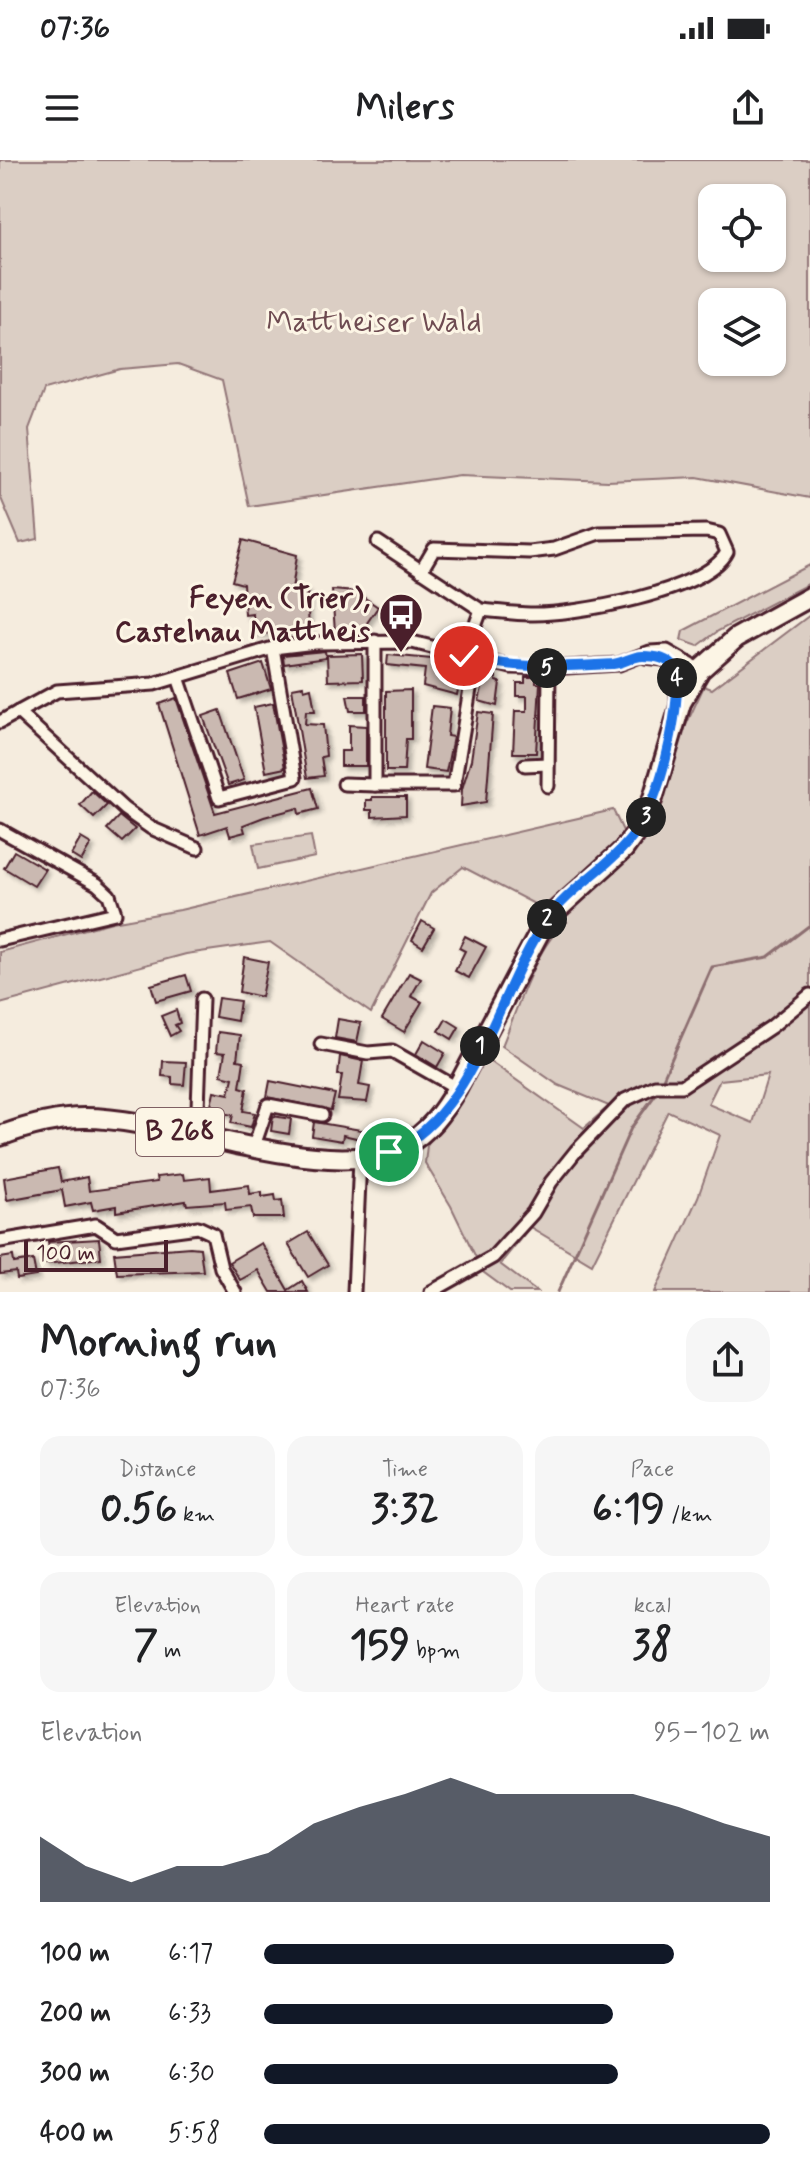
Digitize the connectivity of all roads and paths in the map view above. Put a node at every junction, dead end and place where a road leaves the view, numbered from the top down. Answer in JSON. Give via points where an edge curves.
{"nodes":[{"id":1,"x":378,"y":542,"type":"dead end"},
{"id":2,"x":421,"y":571,"type":"junction"},
{"id":3,"x":810,"y":597,"type":"edge"},
{"id":4,"x":481,"y":610,"type":"junction"},
{"id":5,"x":375,"y":641,"type":"junction"},
{"id":6,"x":273,"y":648,"type":"junction"},
{"id":7,"x":641,"y":656,"type":"junction"},
{"id":8,"x":470,"y":657,"type":"junction"},
{"id":9,"x":672,"y":663,"type":"junction"},
{"id":10,"x":549,"y":668,"type":"junction"},
{"id":11,"x":700,"y":670,"type":"junction"},
{"id":12,"x":178,"y":677,"type":"junction"},
{"id":13,"x":18,"y":712,"type":"junction"},
{"id":14,"x":677,"y":712,"type":"junction"},
{"id":15,"x":0,"y":722,"type":"edge"},
{"id":16,"x":548,"y":764,"type":"junction"},
{"id":17,"x":525,"y":765,"type":"dead end"},
{"id":18,"x":344,"y":784,"type":"dead end"},
{"id":19,"x":375,"y":785,"type":"junction"},
{"id":20,"x":548,"y":786,"type":"dead end"},
{"id":21,"x":0,"y":830,"type":"edge"},
{"id":22,"x":197,"y":848,"type":"dead end"},
{"id":23,"x":0,"y":940,"type":"edge"},
{"id":24,"x":810,"y":995,"type":"edge"},
{"id":25,"x":202,"y":999,"type":"dead end"},
{"id":26,"x":321,"y":1044,"type":"dead end"},
{"id":27,"x":457,"y":1088,"type":"junction"},
{"id":28,"x":322,"y":1115,"type":"dead end"},
{"id":29,"x":197,"y":1135,"type":"junction"},
{"id":30,"x":0,"y":1136,"type":"edge"},
{"id":31,"x":254,"y":1146,"type":"junction"},
{"id":32,"x":360,"y":1159,"type":"junction"},
{"id":33,"x":0,"y":1241,"type":"edge"},
{"id":34,"x":235,"y":1292,"type":"edge"},
{"id":35,"x":354,"y":1292,"type":"edge"},
{"id":36,"x":431,"y":1292,"type":"edge"}],
"edges":[{"from":1,"to":2,"type":"street"},
{"from":2,"to":4,"type":"street"},
{"from":2,"to":4,"type":"street","via":[[434,549],[529,552],[599,533],[706,531],[719,534],[727,552],[712,569],[689,581],[610,603],[532,614]]},
{"from":3,"to":11,"type":"main road","number":"B 268","via":[[736,638]]},
{"from":4,"to":8,"type":"street"},
{"from":5,"to":6,"type":"street"},
{"from":5,"to":8,"type":"street","via":[[412,642]]},
{"from":5,"to":19,"type":"street"},
{"from":6,"to":12,"type":"street"},
{"from":6,"to":12,"type":"street","via":[[295,778],[219,798]]},
{"from":7,"to":9,"type":"street"},
{"from":7,"to":10,"type":"street","via":[[619,664]]},
{"from":7,"to":11,"type":"street","via":[[667,651]]},
{"from":8,"to":10,"type":"street","via":[[511,667]]},
{"from":8,"to":19,"type":"street","via":[[454,785]]},
{"from":9,"to":11,"type":"street","via":[[687,673]]},
{"from":9,"to":14,"type":"street"},
{"from":10,"to":16,"type":"street"},
{"from":11,"to":14,"type":"main road","number":"B 268"},
{"from":12,"to":13,"type":"street","via":[[57,691]]},
{"from":13,"to":15,"type":"street"},
{"from":13,"to":22,"type":"street","via":[[124,809],[151,828]]},
{"from":14,"to":27,"type":"main road","number":"B 268","via":[[640,827],[624,849],[546,920]]},
{"from":16,"to":17,"type":"street"},
{"from":16,"to":20,"type":"street"},
{"from":18,"to":19,"type":"street"},
{"from":21,"to":23,"type":"street","via":[[97,884],[109,895],[115,913]]},
{"from":24,"to":36,"type":"street","via":[[682,1086],[655,1086],[625,1100],[576,1151],[533,1213],[493,1257]]},
{"from":25,"to":29,"type":"street"},
{"from":26,"to":27,"type":"street","via":[[368,1053],[392,1051]]},
{"from":27,"to":32,"type":"main road","number":"B 268","via":[[441,1115],[413,1141]]},
{"from":28,"to":31,"type":"street","via":[[268,1105]]},
{"from":29,"to":30,"type":"main road","number":"B 268","via":[[84,1118]]},
{"from":29,"to":31,"type":"main road","number":"B 268"},
{"from":31,"to":32,"type":"main road","number":"B 268","via":[[326,1159]]},
{"from":32,"to":35,"type":"street"},
{"from":33,"to":34,"type":"street","via":[[96,1225],[116,1238],[198,1227],[213,1234],[221,1268]]}]}
